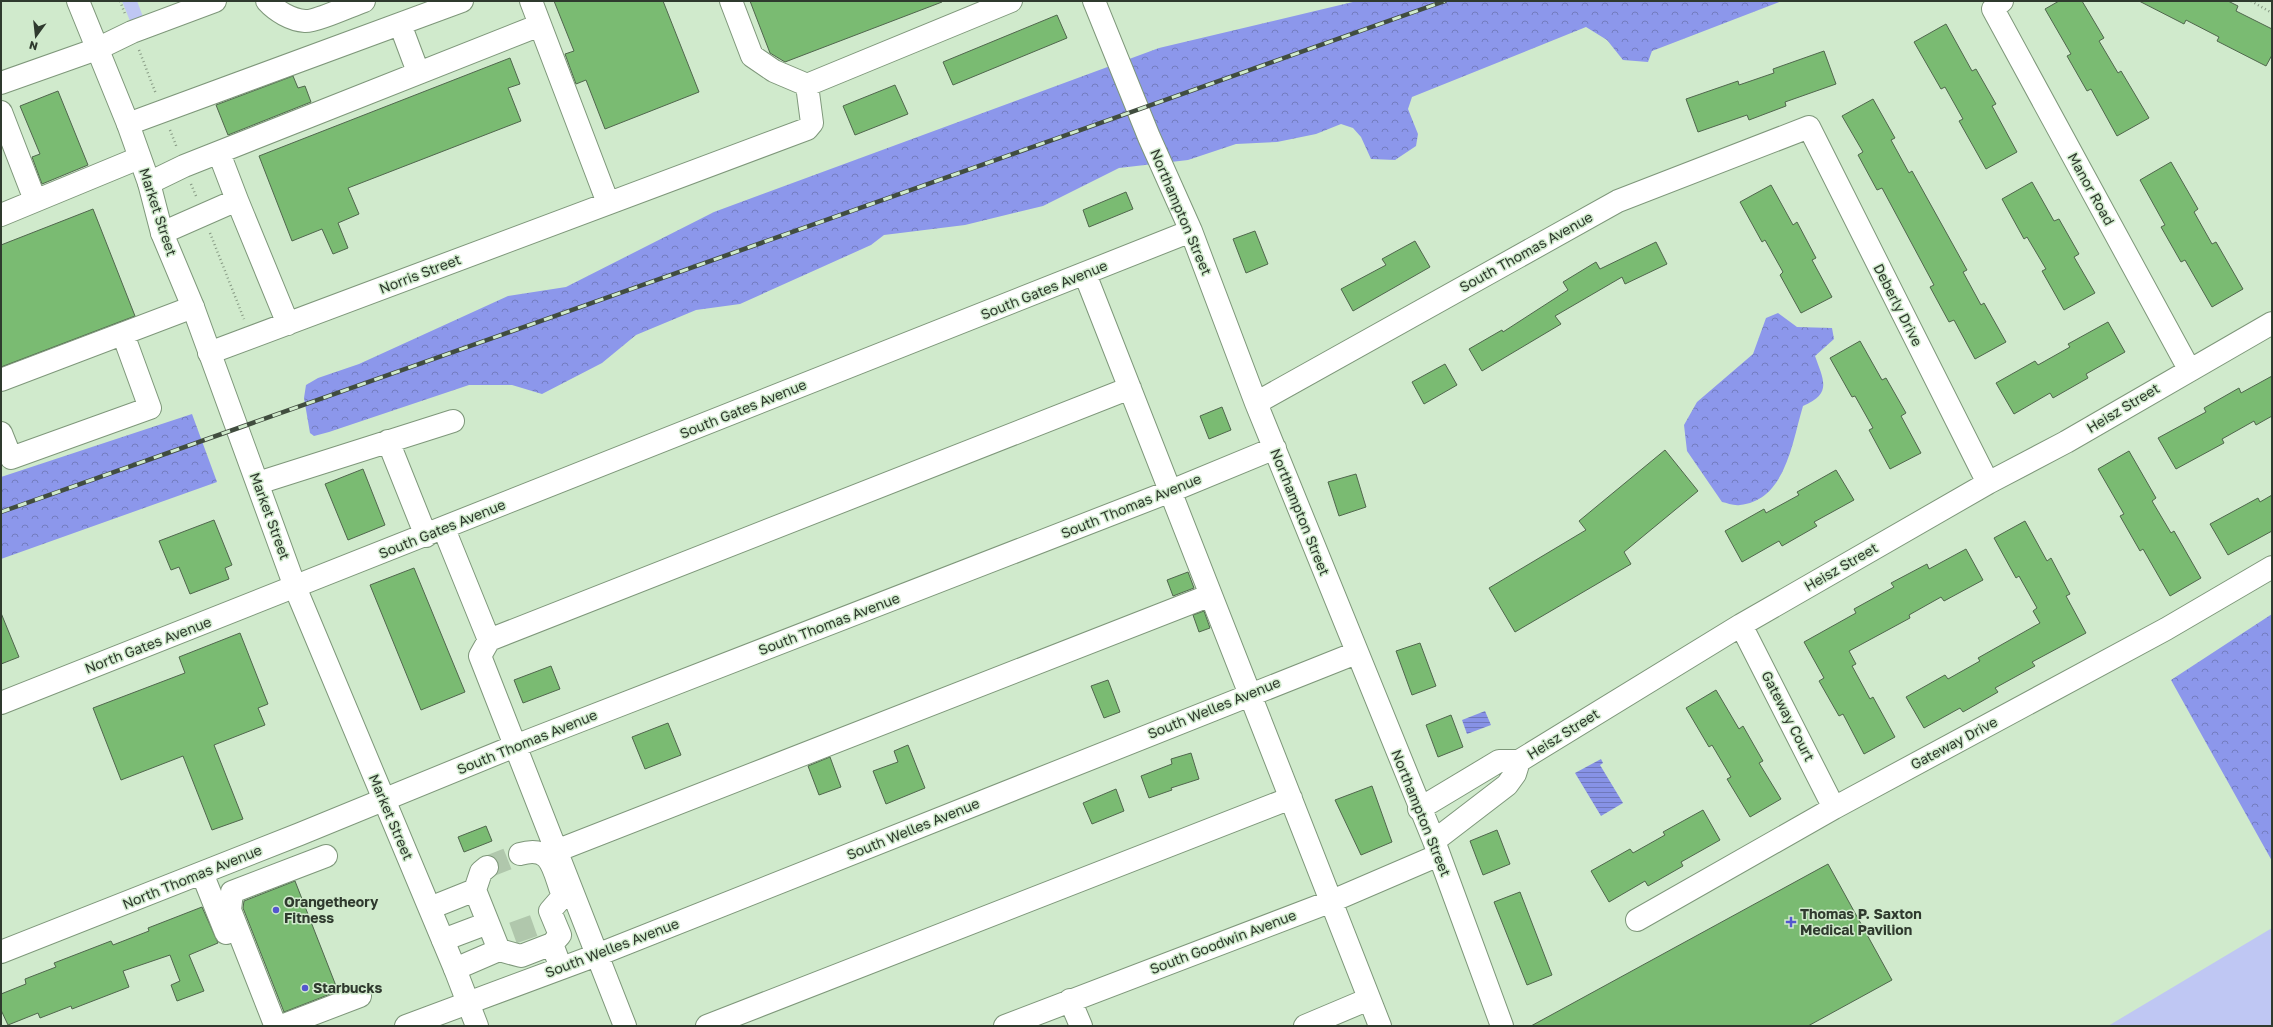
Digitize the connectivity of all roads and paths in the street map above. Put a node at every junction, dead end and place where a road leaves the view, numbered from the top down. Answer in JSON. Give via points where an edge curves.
{"nodes":[{"id":1,"x":78,"y":1,"type":"edge"},
{"id":2,"x":267,"y":1,"type":"edge"},
{"id":3,"x":364,"y":1,"type":"edge"},
{"id":4,"x":462,"y":1,"type":"edge"},
{"id":5,"x":531,"y":1,"type":"edge"},
{"id":6,"x":732,"y":1,"type":"edge"},
{"id":7,"x":1011,"y":1,"type":"edge"},
{"id":8,"x":1094,"y":1,"type":"edge"},
{"id":9,"x":2250,"y":1,"type":"edge"},
{"id":10,"x":211,"y":2,"type":"edge"},
{"id":11,"x":1998,"y":5,"type":"edge"},
{"id":12,"x":2272,"y":13,"type":"edge"},
{"id":13,"x":400,"y":24,"type":"junction"},
{"id":14,"x":540,"y":25,"type":"junction"},
{"id":15,"x":97,"y":49,"type":"junction"},
{"id":16,"x":418,"y":72,"type":"junction"},
{"id":17,"x":1,"y":83,"type":"edge"},
{"id":18,"x":807,"y":85,"type":"junction"},
{"id":19,"x":1,"y":112,"type":"edge"},
{"id":20,"x":128,"y":124,"type":"junction"},
{"id":21,"x":1809,"y":127,"type":"joint"},
{"id":22,"x":219,"y":153,"type":"junction"},
{"id":23,"x":139,"y":158,"type":"junction"},
{"id":24,"x":149,"y":183,"type":"junction"},
{"id":25,"x":35,"y":200,"type":"junction"},
{"id":26,"x":237,"y":200,"type":"junction"},
{"id":27,"x":608,"y":203,"type":"junction"},
{"id":28,"x":1,"y":215,"type":"edge"},
{"id":29,"x":1191,"y":231,"type":"junction"},
{"id":30,"x":162,"y":233,"type":"junction"},
{"id":31,"x":1085,"y":274,"type":"junction"},
{"id":32,"x":193,"y":307,"type":"junction"},
{"id":33,"x":2272,"y":323,"type":"edge"},
{"id":34,"x":288,"y":324,"type":"junction"},
{"id":35,"x":123,"y":334,"type":"junction"},
{"id":36,"x":209,"y":352,"type":"junction"},
{"id":37,"x":2189,"y":369,"type":"junction"},
{"id":38,"x":1,"y":380,"type":"edge"},
{"id":39,"x":1130,"y":388,"type":"junction"},
{"id":40,"x":1256,"y":404,"type":"junction"},
{"id":41,"x":453,"y":421,"type":"dead end"},
{"id":42,"x":1,"y":433,"type":"edge"},
{"id":43,"x":388,"y":442,"type":"junction"},
{"id":44,"x":1275,"y":448,"type":"junction"},
{"id":45,"x":258,"y":483,"type":"junction"},
{"id":46,"x":1988,"y":483,"type":"junction"},
{"id":47,"x":1171,"y":491,"type":"junction"},
{"id":48,"x":435,"y":532,"type":"junction"},
{"id":49,"x":2272,"y":567,"type":"edge"},
{"id":50,"x":295,"y":587,"type":"junction"},
{"id":51,"x":1211,"y":595,"type":"junction"},
{"id":52,"x":1741,"y":625,"type":"junction"},
{"id":53,"x":489,"y":640,"type":"junction"},
{"id":54,"x":1356,"y":653,"type":"junction"},
{"id":55,"x":1250,"y":694,"type":"junction"},
{"id":56,"x":1,"y":703,"type":"edge"},
{"id":57,"x":515,"y":746,"type":"junction"},
{"id":58,"x":1519,"y":761,"type":"junction"},
{"id":59,"x":1291,"y":798,"type":"junction"},
{"id":60,"x":383,"y":801,"type":"junction"},
{"id":61,"x":1834,"y":808,"type":"junction"},
{"id":62,"x":1419,"y":809,"type":"junction"},
{"id":63,"x":1436,"y":848,"type":"junction"},
{"id":64,"x":556,"y":851,"type":"junction"},
{"id":65,"x":520,"y":854,"type":"tunnel mouth"},
{"id":66,"x":326,"y":856,"type":"dead end"},
{"id":67,"x":487,"y":867,"type":"tunnel mouth"},
{"id":68,"x":202,"y":873,"type":"junction"},
{"id":69,"x":475,"y":890,"type":"junction"},
{"id":70,"x":1332,"y":901,"type":"junction"},
{"id":71,"x":430,"y":908,"type":"junction"},
{"id":72,"x":1637,"y":920,"type":"dead end"},
{"id":73,"x":499,"y":937,"type":"junction"},
{"id":74,"x":443,"y":940,"type":"junction"},
{"id":75,"x":552,"y":944,"type":"junction"},
{"id":76,"x":1,"y":952,"type":"edge"},
{"id":77,"x":597,"y":955,"type":"junction"},
{"id":78,"x":561,"y":968,"type":"junction"},
{"id":79,"x":455,"y":969,"type":"junction"},
{"id":80,"x":252,"y":994,"type":"dead end"},
{"id":81,"x":360,"y":996,"type":"dead end"},
{"id":82,"x":1369,"y":999,"type":"junction"},
{"id":83,"x":1070,"y":1000,"type":"junction"},
{"id":84,"x":469,"y":1003,"type":"junction"},
{"id":85,"x":406,"y":1026,"type":"edge"},
{"id":86,"x":477,"y":1026,"type":"edge"},
{"id":87,"x":625,"y":1026,"type":"edge"},
{"id":88,"x":707,"y":1026,"type":"edge"},
{"id":89,"x":1005,"y":1026,"type":"edge"},
{"id":90,"x":1081,"y":1026,"type":"edge"},
{"id":91,"x":1305,"y":1026,"type":"edge"},
{"id":92,"x":1380,"y":1026,"type":"edge"},
{"id":93,"x":1502,"y":1026,"type":"edge"}],
"edges":[{"from":1,"to":15,"type":"street","name":"Market Street"},
{"from":2,"to":3,"type":"street","via":[[273,8],[290,18],[306,22]]},
{"from":4,"to":13,"type":"street"},
{"from":5,"to":14,"type":"street"},
{"from":6,"to":18,"type":"street","via":[[752,56],[774,71]]},
{"from":7,"to":18,"type":"street"},
{"from":8,"to":29,"type":"street","name":"Northampton Street","via":[[1149,137]]},
{"from":9,"to":12,"type":"path"},
{"from":10,"to":15,"type":"street","via":[[132,32]]},
{"from":11,"to":37,"type":"street","name":"Manor Road"},
{"from":13,"to":16,"type":"street"},
{"from":13,"to":20,"type":"street"},
{"from":14,"to":16,"type":"street"},
{"from":14,"to":27,"type":"street"},
{"from":15,"to":17,"type":"street"},
{"from":15,"to":20,"type":"street","name":"Market Street"},
{"from":16,"to":22,"type":"street"},
{"from":18,"to":27,"type":"street","name":"Norris Street","via":[[812,123],[807,128]]},
{"from":19,"to":25,"type":"street"},
{"from":20,"to":23,"type":"street","name":"Market Street"},
{"from":21,"to":40,"type":"street","name":"South Thomas Avenue","via":[[1618,201]]},
{"from":21,"to":46,"type":"street","name":"Deberly Drive"},
{"from":22,"to":24,"type":"street"},
{"from":22,"to":26,"type":"street"},
{"from":23,"to":24,"type":"street","name":"Market Street"},
{"from":23,"to":25,"type":"street"},
{"from":24,"to":30,"type":"street","name":"Market Street"},
{"from":25,"to":28,"type":"street"},
{"from":26,"to":30,"type":"street"},
{"from":26,"to":34,"type":"street"},
{"from":27,"to":34,"type":"street","name":"Norris Street"},
{"from":29,"to":31,"type":"street","name":"South Gates Avenue"},
{"from":29,"to":40,"type":"street","name":"Northampton Street"},
{"from":30,"to":32,"type":"street","name":"Market Street"},
{"from":31,"to":39,"type":"street"},
{"from":31,"to":48,"type":"street","name":"South Gates Avenue"},
{"from":32,"to":35,"type":"street"},
{"from":32,"to":36,"type":"street","name":"Market Street"},
{"from":33,"to":37,"type":"street","name":"Heisz Street"},
{"from":34,"to":36,"type":"street","name":"Norris Street"},
{"from":35,"to":38,"type":"street"},
{"from":35,"to":42,"type":"street","via":[[150,408],[11,458]]},
{"from":36,"to":45,"type":"street","name":"Market Street"},
{"from":37,"to":46,"type":"street","name":"Heisz Street","via":[[2066,442]]},
{"from":39,"to":47,"type":"street"},
{"from":39,"to":53,"type":"street"},
{"from":40,"to":44,"type":"street","name":"Northampton Street"},
{"from":41,"to":43,"type":"street"},
{"from":43,"to":45,"type":"street"},
{"from":43,"to":48,"type":"street"},
{"from":44,"to":47,"type":"street","name":"South Thomas Avenue"},
{"from":44,"to":54,"type":"street","name":"Northampton Street"},
{"from":45,"to":50,"type":"street","name":"Market Street"},
{"from":46,"to":52,"type":"street","name":"Heisz Street"},
{"from":47,"to":51,"type":"street"},
{"from":47,"to":57,"type":"street","name":"South Thomas Avenue"},
{"from":48,"to":50,"type":"street","name":"South Gates Avenue"},
{"from":48,"to":53,"type":"street"},
{"from":49,"to":61,"type":"street","name":"Gateway Drive","via":[[2166,630]]},
{"from":50,"to":56,"type":"street","name":"North Gates Avenue"},
{"from":50,"to":60,"type":"street","name":"Market Street"},
{"from":51,"to":55,"type":"street"},
{"from":51,"to":64,"type":"street"},
{"from":52,"to":58,"type":"street","name":"Heisz Street"},
{"from":52,"to":61,"type":"street","name":"Gateway Court"},
{"from":53,"to":57,"type":"street","via":[[480,656]]},
{"from":54,"to":55,"type":"street","name":"South Welles Avenue"},
{"from":54,"to":62,"type":"street","name":"Northampton Street"},
{"from":55,"to":59,"type":"street"},
{"from":55,"to":77,"type":"street","name":"South Welles Avenue"},
{"from":57,"to":60,"type":"street","name":"South Thomas Avenue"},
{"from":57,"to":64,"type":"street"},
{"from":58,"to":62,"type":"street","via":[[1499,761]]},
{"from":58,"to":63,"type":"street","name":"Heisz Street","via":[[1515,774],[1506,786]]},
{"from":59,"to":70,"type":"street"},
{"from":59,"to":88,"type":"street"},
{"from":60,"to":68,"type":"street","name":"North Thomas Avenue"},
{"from":60,"to":71,"type":"street","name":"Market Street"},
{"from":61,"to":72,"type":"street","name":"Gateway Drive"},
{"from":62,"to":63,"type":"street","name":"Northampton Street"},
{"from":63,"to":70,"type":"street","name":"South Goodwin Avenue"},
{"from":63,"to":93,"type":"street","name":"Northampton Street"},
{"from":64,"to":77,"type":"street"},
{"from":65,"to":75,"type":"street","via":[[532,851],[541,852],[547,857],[562,896],[550,911],[547,921],[560,935]]},
{"from":66,"to":81,"type":"street","via":[[232,892],[230,910],[274,1022],[284,1025]]},
{"from":67,"to":69,"type":"street","via":[[481,872]]},
{"from":68,"to":76,"type":"street","name":"North Thomas Avenue"},
{"from":68,"to":80,"type":"street"},
{"from":69,"to":71,"type":"street"},
{"from":69,"to":73,"type":"street"},
{"from":70,"to":82,"type":"street"},
{"from":70,"to":83,"type":"street","name":"South Goodwin Avenue"},
{"from":71,"to":74,"type":"street","name":"Market Street"},
{"from":73,"to":74,"type":"street"},
{"from":73,"to":75,"type":"street","via":[[521,956]]},
{"from":73,"to":79,"type":"street"},
{"from":74,"to":79,"type":"street","name":"Market Street"},
{"from":75,"to":78,"type":"street"},
{"from":77,"to":78,"type":"street","name":"South Welles Avenue"},
{"from":77,"to":87,"type":"street"},
{"from":78,"to":84,"type":"street","name":"South Welles Avenue"},
{"from":79,"to":84,"type":"street","name":"Market Street"},
{"from":82,"to":91,"type":"street"},
{"from":82,"to":92,"type":"street"},
{"from":83,"to":89,"type":"street","name":"South Goodwin Avenue"},
{"from":83,"to":90,"type":"street"},
{"from":84,"to":85,"type":"street","name":"South Welles Avenue"},
{"from":84,"to":86,"type":"street","name":"Market Street"}]}
